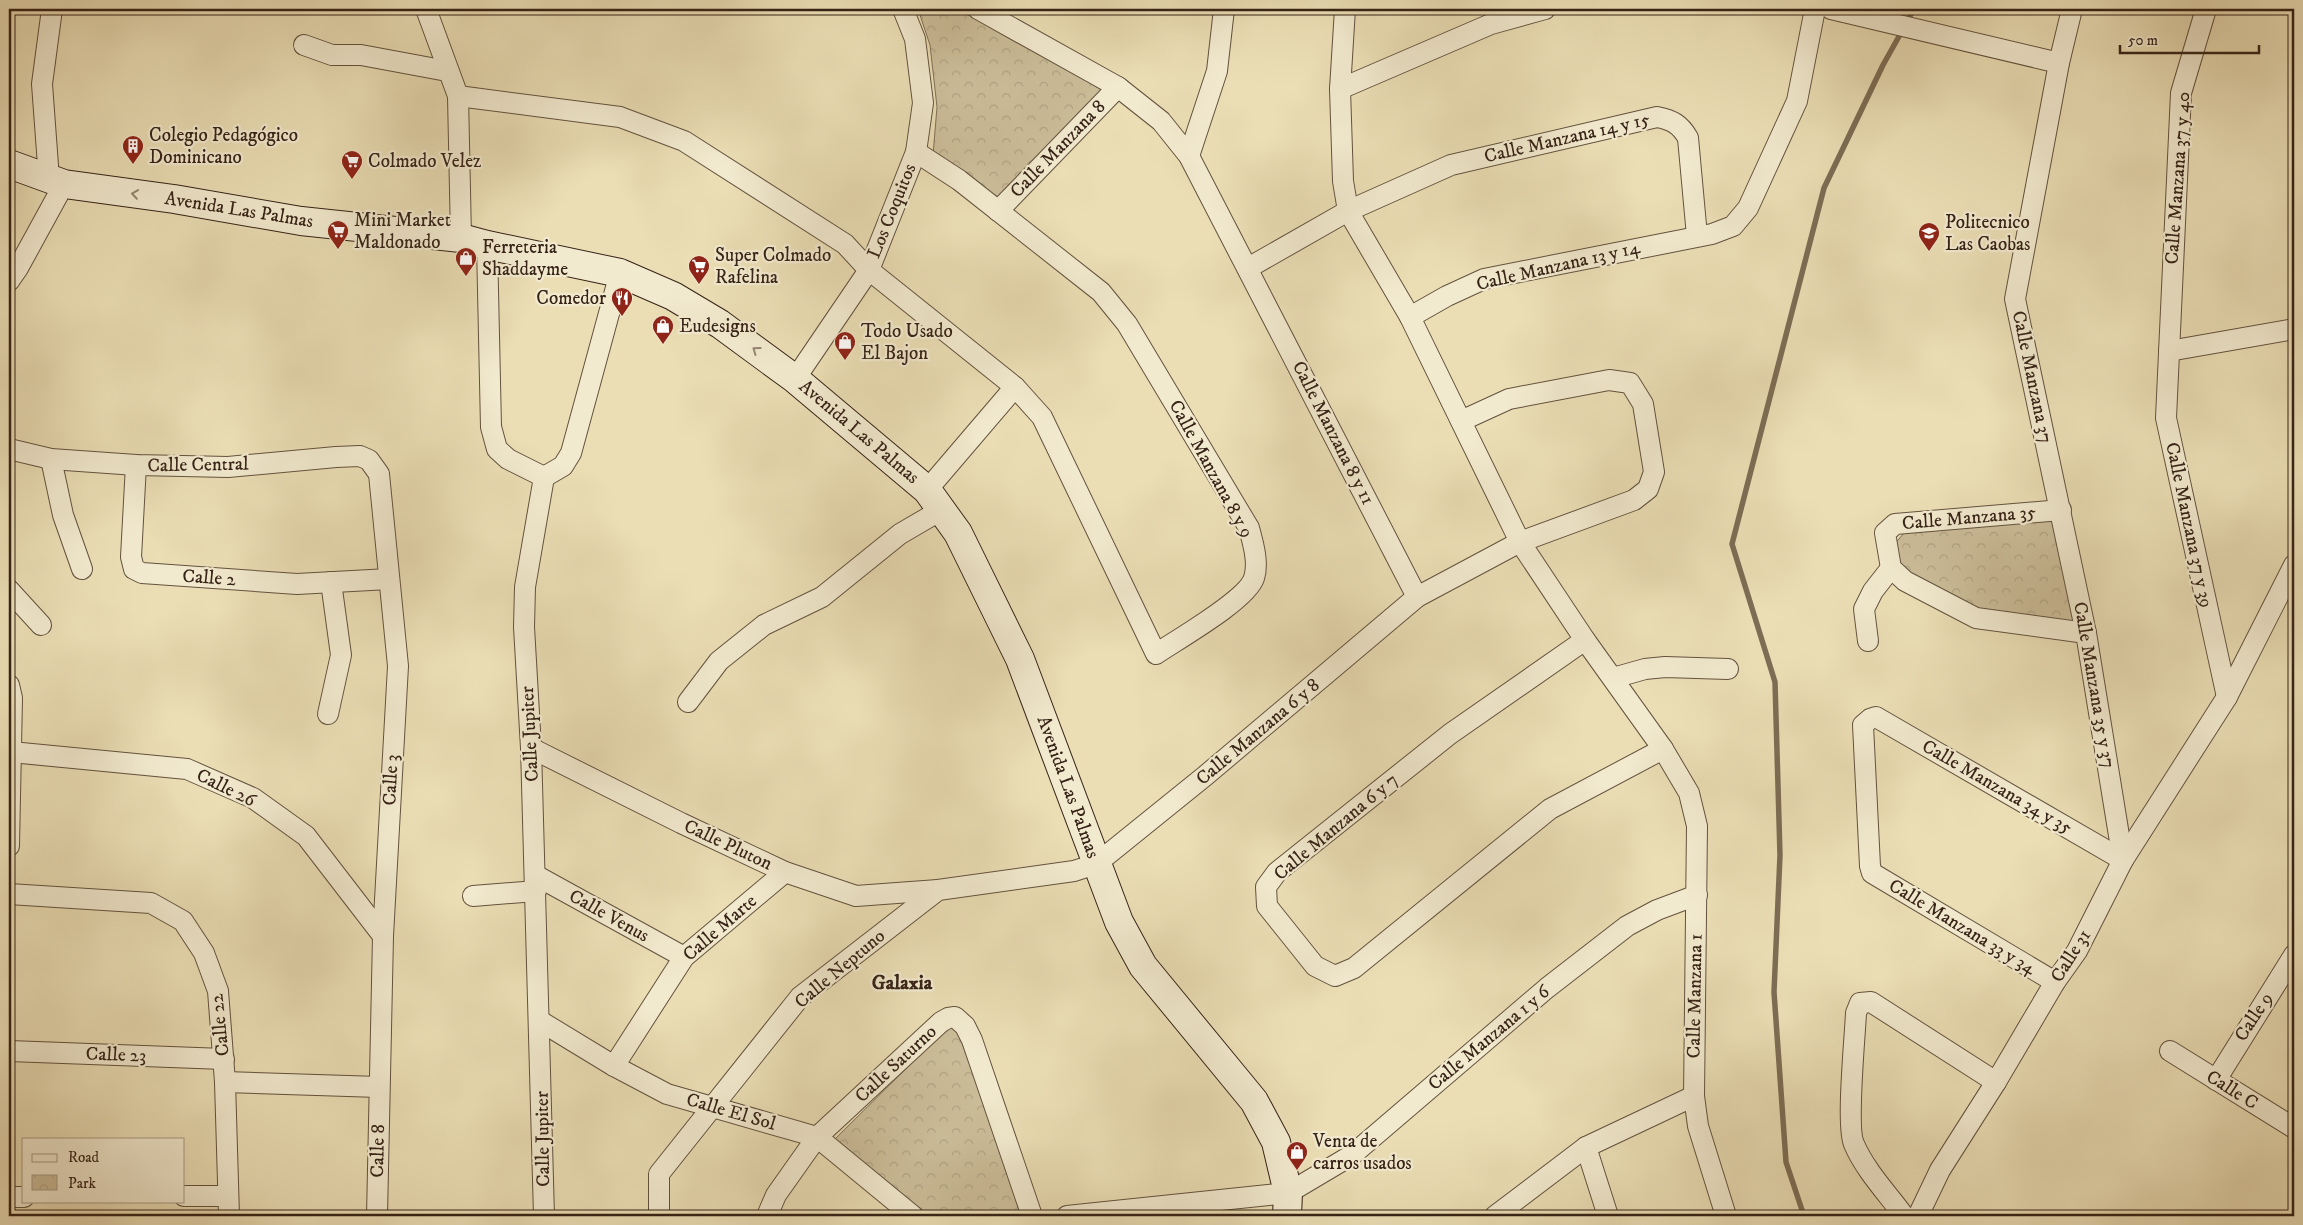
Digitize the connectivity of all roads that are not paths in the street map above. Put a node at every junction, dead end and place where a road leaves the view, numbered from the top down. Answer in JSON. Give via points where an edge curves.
{"nodes":[{"id":1,"x":52,"y":9,"type":"edge"},
{"id":2,"x":426,"y":9,"type":"edge"},
{"id":3,"x":903,"y":9,"type":"edge"},
{"id":4,"x":978,"y":9,"type":"edge"},
{"id":5,"x":1224,"y":9,"type":"edge"},
{"id":6,"x":1345,"y":9,"type":"edge"},
{"id":7,"x":1545,"y":9,"type":"edge"},
{"id":8,"x":1815,"y":9,"type":"edge"},
{"id":9,"x":1831,"y":9,"type":"edge"},
{"id":10,"x":2072,"y":9,"type":"edge"},
{"id":11,"x":2206,"y":9,"type":"edge"},
{"id":12,"x":304,"y":45,"type":"dead end"},
{"id":13,"x":2059,"y":63,"type":"junction"},
{"id":14,"x":447,"y":70,"type":"junction"},
{"id":15,"x":1118,"y":87,"type":"junction"},
{"id":16,"x":1340,"y":89,"type":"junction"},
{"id":17,"x":458,"y":96,"type":"junction"},
{"id":18,"x":916,"y":152,"type":"junction"},
{"id":19,"x":1189,"y":156,"type":"junction"},
{"id":20,"x":9,"y":164,"type":"edge"},
{"id":21,"x":56,"y":182,"type":"junction"},
{"id":22,"x":998,"y":211,"type":"junction"},
{"id":23,"x":1348,"y":211,"type":"junction"},
{"id":24,"x":1705,"y":235,"type":"junction"},
{"id":25,"x":461,"y":238,"type":"junction"},
{"id":26,"x":486,"y":245,"type":"junction"},
{"id":27,"x":1248,"y":268,"type":"junction"},
{"id":28,"x":869,"y":270,"type":"junction"},
{"id":29,"x":620,"y":273,"type":"junction"},
{"id":30,"x":9,"y":281,"type":"edge"},
{"id":31,"x":1410,"y":317,"type":"junction"},
{"id":32,"x":2294,"y":329,"type":"edge"},
{"id":33,"x":2169,"y":351,"type":"junction"},
{"id":34,"x":795,"y":379,"type":"junction"},
{"id":35,"x":1015,"y":387,"type":"junction"},
{"id":36,"x":1461,"y":421,"type":"junction"},
{"id":37,"x":9,"y":449,"type":"edge"},
{"id":38,"x":51,"y":458,"type":"junction"},
{"id":39,"x":136,"y":465,"type":"junction"},
{"id":40,"x":379,"y":474,"type":"joint"},
{"id":41,"x":544,"y":477,"type":"junction"},
{"id":42,"x":934,"y":500,"type":"junction"},
{"id":43,"x":2061,"y":510,"type":"junction"},
{"id":44,"x":1520,"y":542,"type":"junction"},
{"id":45,"x":2294,"y":566,"type":"edge"},
{"id":46,"x":1892,"y":568,"type":"junction"},
{"id":47,"x":82,"y":569,"type":"dead end"},
{"id":48,"x":388,"y":579,"type":"junction"},
{"id":49,"x":331,"y":582,"type":"junction"},
{"id":50,"x":9,"y":590,"type":"edge"},
{"id":51,"x":1417,"y":597,"type":"junction"},
{"id":52,"x":41,"y":625,"type":"dead end"},
{"id":53,"x":2086,"y":633,"type":"junction"},
{"id":54,"x":1585,"y":640,"type":"junction"},
{"id":55,"x":1868,"y":640,"type":"dead end"},
{"id":56,"x":1728,"y":669,"type":"dead end"},
{"id":57,"x":1613,"y":678,"type":"junction"},
{"id":58,"x":9,"y":685,"type":"edge"},
{"id":59,"x":2227,"y":697,"type":"junction"},
{"id":60,"x":688,"y":702,"type":"dead end"},
{"id":61,"x":328,"y":714,"type":"dead end"},
{"id":62,"x":532,"y":748,"type":"junction"},
{"id":63,"x":1664,"y":749,"type":"junction"},
{"id":64,"x":11,"y":752,"type":"junction"},
{"id":65,"x":9,"y":846,"type":"edge"},
{"id":66,"x":2123,"y":860,"type":"junction"},
{"id":67,"x":1096,"y":864,"type":"junction"},
{"id":68,"x":1871,"y":870,"type":"joint"},
{"id":69,"x":785,"y":872,"type":"junction"},
{"id":70,"x":535,"y":883,"type":"junction"},
{"id":71,"x":938,"y":890,"type":"junction"},
{"id":72,"x":9,"y":894,"type":"edge"},
{"id":73,"x":1696,"y":895,"type":"junction"},
{"id":74,"x":473,"y":896,"type":"dead end"},
{"id":75,"x":383,"y":936,"type":"junction"},
{"id":76,"x":2294,"y":956,"type":"edge"},
{"id":77,"x":684,"y":957,"type":"junction"},
{"id":78,"x":2288,"y":972,"type":"edge"},
{"id":79,"x":2055,"y":982,"type":"junction"},
{"id":80,"x":540,"y":1021,"type":"junction"},
{"id":81,"x":9,"y":1051,"type":"edge"},
{"id":82,"x":2170,"y":1051,"type":"dead end"},
{"id":83,"x":224,"y":1059,"type":"junction"},
{"id":84,"x":614,"y":1066,"type":"junction"},
{"id":85,"x":2216,"y":1080,"type":"junction"},
{"id":86,"x":225,"y":1082,"type":"junction"},
{"id":87,"x":1996,"y":1082,"type":"junction"},
{"id":88,"x":379,"y":1087,"type":"junction"},
{"id":89,"x":1694,"y":1096,"type":"junction"},
{"id":90,"x":713,"y":1107,"type":"junction"},
{"id":91,"x":2294,"y":1128,"type":"edge"},
{"id":92,"x":817,"y":1137,"type":"junction"},
{"id":93,"x":1586,"y":1147,"type":"junction"},
{"id":94,"x":185,"y":1196,"type":"edge"},
{"id":95,"x":228,"y":1196,"type":"junction"},
{"id":96,"x":9,"y":1197,"type":"edge"},
{"id":97,"x":22,"y":1197,"type":"edge"},
{"id":98,"x":1288,"y":1205,"type":"edge"},
{"id":99,"x":1178,"y":1210,"type":"edge"},
{"id":100,"x":907,"y":1214,"type":"edge"},
{"id":101,"x":229,"y":1216,"type":"edge"},
{"id":102,"x":377,"y":1216,"type":"edge"},
{"id":103,"x":544,"y":1216,"type":"edge"},
{"id":104,"x":659,"y":1216,"type":"edge"},
{"id":105,"x":767,"y":1216,"type":"edge"},
{"id":106,"x":1032,"y":1216,"type":"edge"},
{"id":107,"x":1067,"y":1216,"type":"edge"},
{"id":108,"x":1495,"y":1216,"type":"edge"},
{"id":109,"x":1608,"y":1216,"type":"edge"},
{"id":110,"x":1726,"y":1216,"type":"edge"},
{"id":111,"x":1904,"y":1216,"type":"edge"},
{"id":112,"x":1918,"y":1216,"type":"edge"}],
"edges":[{"from":1,"to":21,"type":"street","via":[[42,84]]},
{"from":2,"to":14,"type":"street"},
{"from":3,"to":18,"type":"street","name":"Los Coquitos","via":[[915,39],[923,103]]},
{"from":4,"to":15,"type":"street","name":"Calle Manzana 8 y 11"},
{"from":5,"to":19,"type":"street","via":[[1216,71]]},
{"from":6,"to":16,"type":"street"},
{"from":7,"to":16,"type":"street","via":[[1491,24]]},
{"from":8,"to":24,"type":"street","name":"Calle Manzana 13 y 14","via":[[1797,101],[1748,208],[1733,226]]},
{"from":9,"to":13,"type":"street"},
{"from":10,"to":13,"type":"street","name":"Calle Manzana 37"},
{"from":11,"to":33,"type":"street","name":"Calle Manzana 37 y 40","via":[[2181,93]]},
{"from":12,"to":14,"type":"street","via":[[332,55],[361,55]]},
{"from":13,"to":43,"type":"street","name":"Calle Manzana 37","via":[[2015,299]]},
{"from":14,"to":17,"type":"street"},
{"from":15,"to":19,"type":"street","name":"Calle Manzana 8 y 11","via":[[1161,121]]},
{"from":15,"to":22,"type":"street","name":"Calle Manzana 8"},
{"from":16,"to":23,"type":"street","via":[[1343,181]]},
{"from":17,"to":25,"type":"street"},
{"from":17,"to":28,"type":"street","via":[[620,117],[684,140],[845,244]]},
{"from":18,"to":22,"type":"street"},
{"from":18,"to":28,"type":"street","name":"Los Coquitos"},
{"from":19,"to":27,"type":"street","name":"Calle Manzana 8 y 11"},
{"from":20,"to":21,"type":"street","name":"Avenida Las Palmas"},
{"from":25,"to":21,"type":"street","name":"Avenida Las Palmas","one_way":true,"via":[[301,221]]},
{"from":21,"to":30,"type":"street","via":[[34,241]]},
{"from":22,"to":35,"type":"street","name":"Calle Manzana 8 y 9","via":[[1101,292],[1127,324],[1249,528],[1255,553],[1254,579],[1241,597],[1156,654],[1042,417]]},
{"from":23,"to":24,"type":"street","name":"Calle Manzana 14 y 15","via":[[1450,166],[1657,117],[1672,120],[1682,127],[1688,138]]},
{"from":23,"to":27,"type":"street","name":"Calle Manzana 14 y 15"},
{"from":23,"to":31,"type":"street","name":"Calle Manzana 1"},
{"from":24,"to":31,"type":"street","name":"Calle Manzana 13 y 14","via":[[1484,279]]},
{"from":25,"to":26,"type":"street","name":"Avenida Las Palmas"},
{"from":26,"to":29,"type":"street","name":"Avenida Las Palmas"},
{"from":26,"to":41,"type":"street","via":[[491,427],[497,449],[508,459]]},
{"from":27,"to":51,"type":"street","name":"Calle Manzana 8 y 11"},
{"from":28,"to":34,"type":"street","name":"Los Coquitos"},
{"from":28,"to":35,"type":"street"},
{"from":34,"to":29,"type":"street","name":"Avenida Las Palmas","one_way":true,"via":[[720,324],[674,296]]},
{"from":29,"to":41,"type":"street","via":[[571,453],[563,466]]},
{"from":31,"to":36,"type":"street","name":"Calle Manzana 1"},
{"from":32,"to":33,"type":"street"},
{"from":33,"to":59,"type":"street","name":"Calle Manzana 37 y 39","via":[[2166,418]]},
{"from":34,"to":42,"type":"street","name":"Avenida Las Palmas"},
{"from":35,"to":42,"type":"street"},
{"from":36,"to":44,"type":"street","name":"Calle Manzana 1"},
{"from":36,"to":44,"type":"street","name":"Calle Manzana 6 y 8","via":[[1509,399],[1609,380],[1630,383],[1643,404],[1654,472],[1648,489],[1634,500]]},
{"from":37,"to":38,"type":"street","name":"Calle Central"},
{"from":38,"to":39,"type":"street","name":"Calle Central"},
{"from":38,"to":47,"type":"street","via":[[62,516]]},
{"from":39,"to":40,"type":"street","name":"Calle Central","via":[[228,467],[360,456],[370,460]]},
{"from":39,"to":49,"type":"street","name":"Calle 2","via":[[131,558],[134,569],[142,574],[287,584]]},
{"from":40,"to":48,"type":"street","name":"Calle 3"},
{"from":41,"to":62,"type":"street","name":"Calle Jupiter","via":[[525,587],[524,627]]},
{"from":42,"to":60,"type":"street","via":[[900,534],[822,598],[764,625],[719,661]]},
{"from":42,"to":67,"type":"street","name":"Avenida Las Palmas","via":[[958,533],[1020,659]]},
{"from":43,"to":46,"type":"street","name":"Calle Manzana 35","via":[[1895,524],[1885,533]]},
{"from":43,"to":53,"type":"street","name":"Calle Manzana 35 y 37"},
{"from":44,"to":51,"type":"street","name":"Calle Manzana 6 y 8"},
{"from":44,"to":54,"type":"street","name":"Calle Manzana 1"},
{"from":45,"to":59,"type":"street","name":"Calle 31"},
{"from":46,"to":53,"type":"street","via":[[1905,581],[1976,618]]},
{"from":46,"to":55,"type":"street","via":[[1873,591],[1864,609]]},
{"from":48,"to":49,"type":"street","name":"Calle 2"},
{"from":48,"to":75,"type":"street","name":"Calle 3","via":[[398,666]]},
{"from":49,"to":61,"type":"street","via":[[341,655]]},
{"from":50,"to":52,"type":"street"},
{"from":51,"to":67,"type":"street","name":"Calle Manzana 6 y 8"},
{"from":53,"to":66,"type":"street","name":"Calle Manzana 35 y 37"},
{"from":54,"to":57,"type":"street","name":"Calle Manzana 1"},
{"from":54,"to":63,"type":"street","name":"Calle Manzana 6 y 7","via":[[1450,734],[1277,872],[1266,887],[1267,906],[1316,966],[1335,976],[1354,968],[1550,809]]},
{"from":56,"to":57,"type":"street","via":[[1665,667]]},
{"from":57,"to":63,"type":"street","name":"Calle Manzana 1"},
{"from":58,"to":64,"type":"street","via":[[12,698]]},
{"from":59,"to":66,"type":"street","name":"Calle 31"},
{"from":62,"to":69,"type":"street","name":"Calle Pluton"},
{"from":62,"to":70,"type":"street","name":"Calle Jupiter"},
{"from":63,"to":73,"type":"street","name":"Calle Manzana 1","via":[[1689,793],[1697,826]]},
{"from":64,"to":65,"type":"street"},
{"from":64,"to":75,"type":"street","name":"Calle 26","via":[[187,769],[253,798],[306,836]]},
{"from":66,"to":68,"type":"street","name":"Calle Manzana 34 y 35","via":[[1876,717],[1863,725]]},
{"from":66,"to":79,"type":"street","name":"Calle 31","via":[[2077,951]]},
{"from":67,"to":71,"type":"street","via":[[1074,871]]},
{"from":67,"to":98,"type":"street","name":"Avenida Las Palmas","via":[[1119,922],[1143,966],[1254,1101],[1276,1142]]},
{"from":68,"to":79,"type":"street","name":"Calle Manzana 33 y 34"},
{"from":69,"to":71,"type":"street","name":"Calle Pluton","via":[[856,896]]},
{"from":69,"to":77,"type":"street","name":"Calle Marte"},
{"from":70,"to":74,"type":"street"},
{"from":70,"to":77,"type":"street","name":"Calle Venus"},
{"from":70,"to":80,"type":"street","name":"Calle Jupiter"},
{"from":71,"to":90,"type":"street","name":"Calle Neptuno","via":[[800,998]]},
{"from":72,"to":83,"type":"street","name":"Calle 22","via":[[151,903],[183,921],[204,953],[218,992]]},
{"from":73,"to":89,"type":"street","name":"Calle Manzana 1"},
{"from":73,"to":98,"type":"street","name":"Calle Manzana 1 y 6","via":[[1627,926],[1547,988],[1352,1155]]},
{"from":75,"to":88,"type":"street","name":"Calle 3"},
{"from":76,"to":78,"type":"street","name":"Calle 9"},
{"from":77,"to":84,"type":"street","name":"Calle Marte"},
{"from":78,"to":85,"type":"street","name":"Calle 9"},
{"from":79,"to":87,"type":"street","name":"Calle 31"},
{"from":80,"to":84,"type":"street","name":"Calle El Sol"},
{"from":80,"to":103,"type":"street","name":"Calle Jupiter"},
{"from":81,"to":83,"type":"street","name":"Calle 23"},
{"from":82,"to":85,"type":"street","name":"Calle C"},
{"from":83,"to":86,"type":"street","name":"Calle 22"},
{"from":84,"to":90,"type":"street","name":"Calle El Sol","via":[[667,1094]]},
{"from":85,"to":91,"type":"street","name":"Calle C"},
{"from":86,"to":88,"type":"street"},
{"from":86,"to":95,"type":"street","name":"Calle 22"},
{"from":87,"to":111,"type":"street","via":[[1870,1002],[1860,1003],[1856,1013],[1852,1142]]},
{"from":87,"to":112,"type":"street","name":"Calle 31","via":[[1940,1170]]},
{"from":88,"to":102,"type":"street","name":"Calle 8"},
{"from":89,"to":93,"type":"street"},
{"from":89,"to":110,"type":"street","name":"Calle Manzana 1","via":[[1698,1126]]},
{"from":90,"to":92,"type":"street","name":"Calle El Sol"},
{"from":90,"to":104,"type":"street","name":"Calle Neptuno","via":[[659,1174]]},
{"from":92,"to":100,"type":"street","name":"Calle El Sol"},
{"from":92,"to":105,"type":"street","name":"Calle Saturno","via":[[776,1195]]},
{"from":92,"to":106,"type":"street","name":"Calle Saturno","via":[[941,1022],[955,1018],[965,1026],[972,1040]]},
{"from":93,"to":108,"type":"street"},
{"from":93,"to":109,"type":"street"},
{"from":94,"to":95,"type":"street"},
{"from":95,"to":101,"type":"street","name":"Calle 22"},
{"from":96,"to":97,"type":"street"},
{"from":98,"to":99,"type":"street"},
{"from":99,"to":107,"type":"street"}]}
